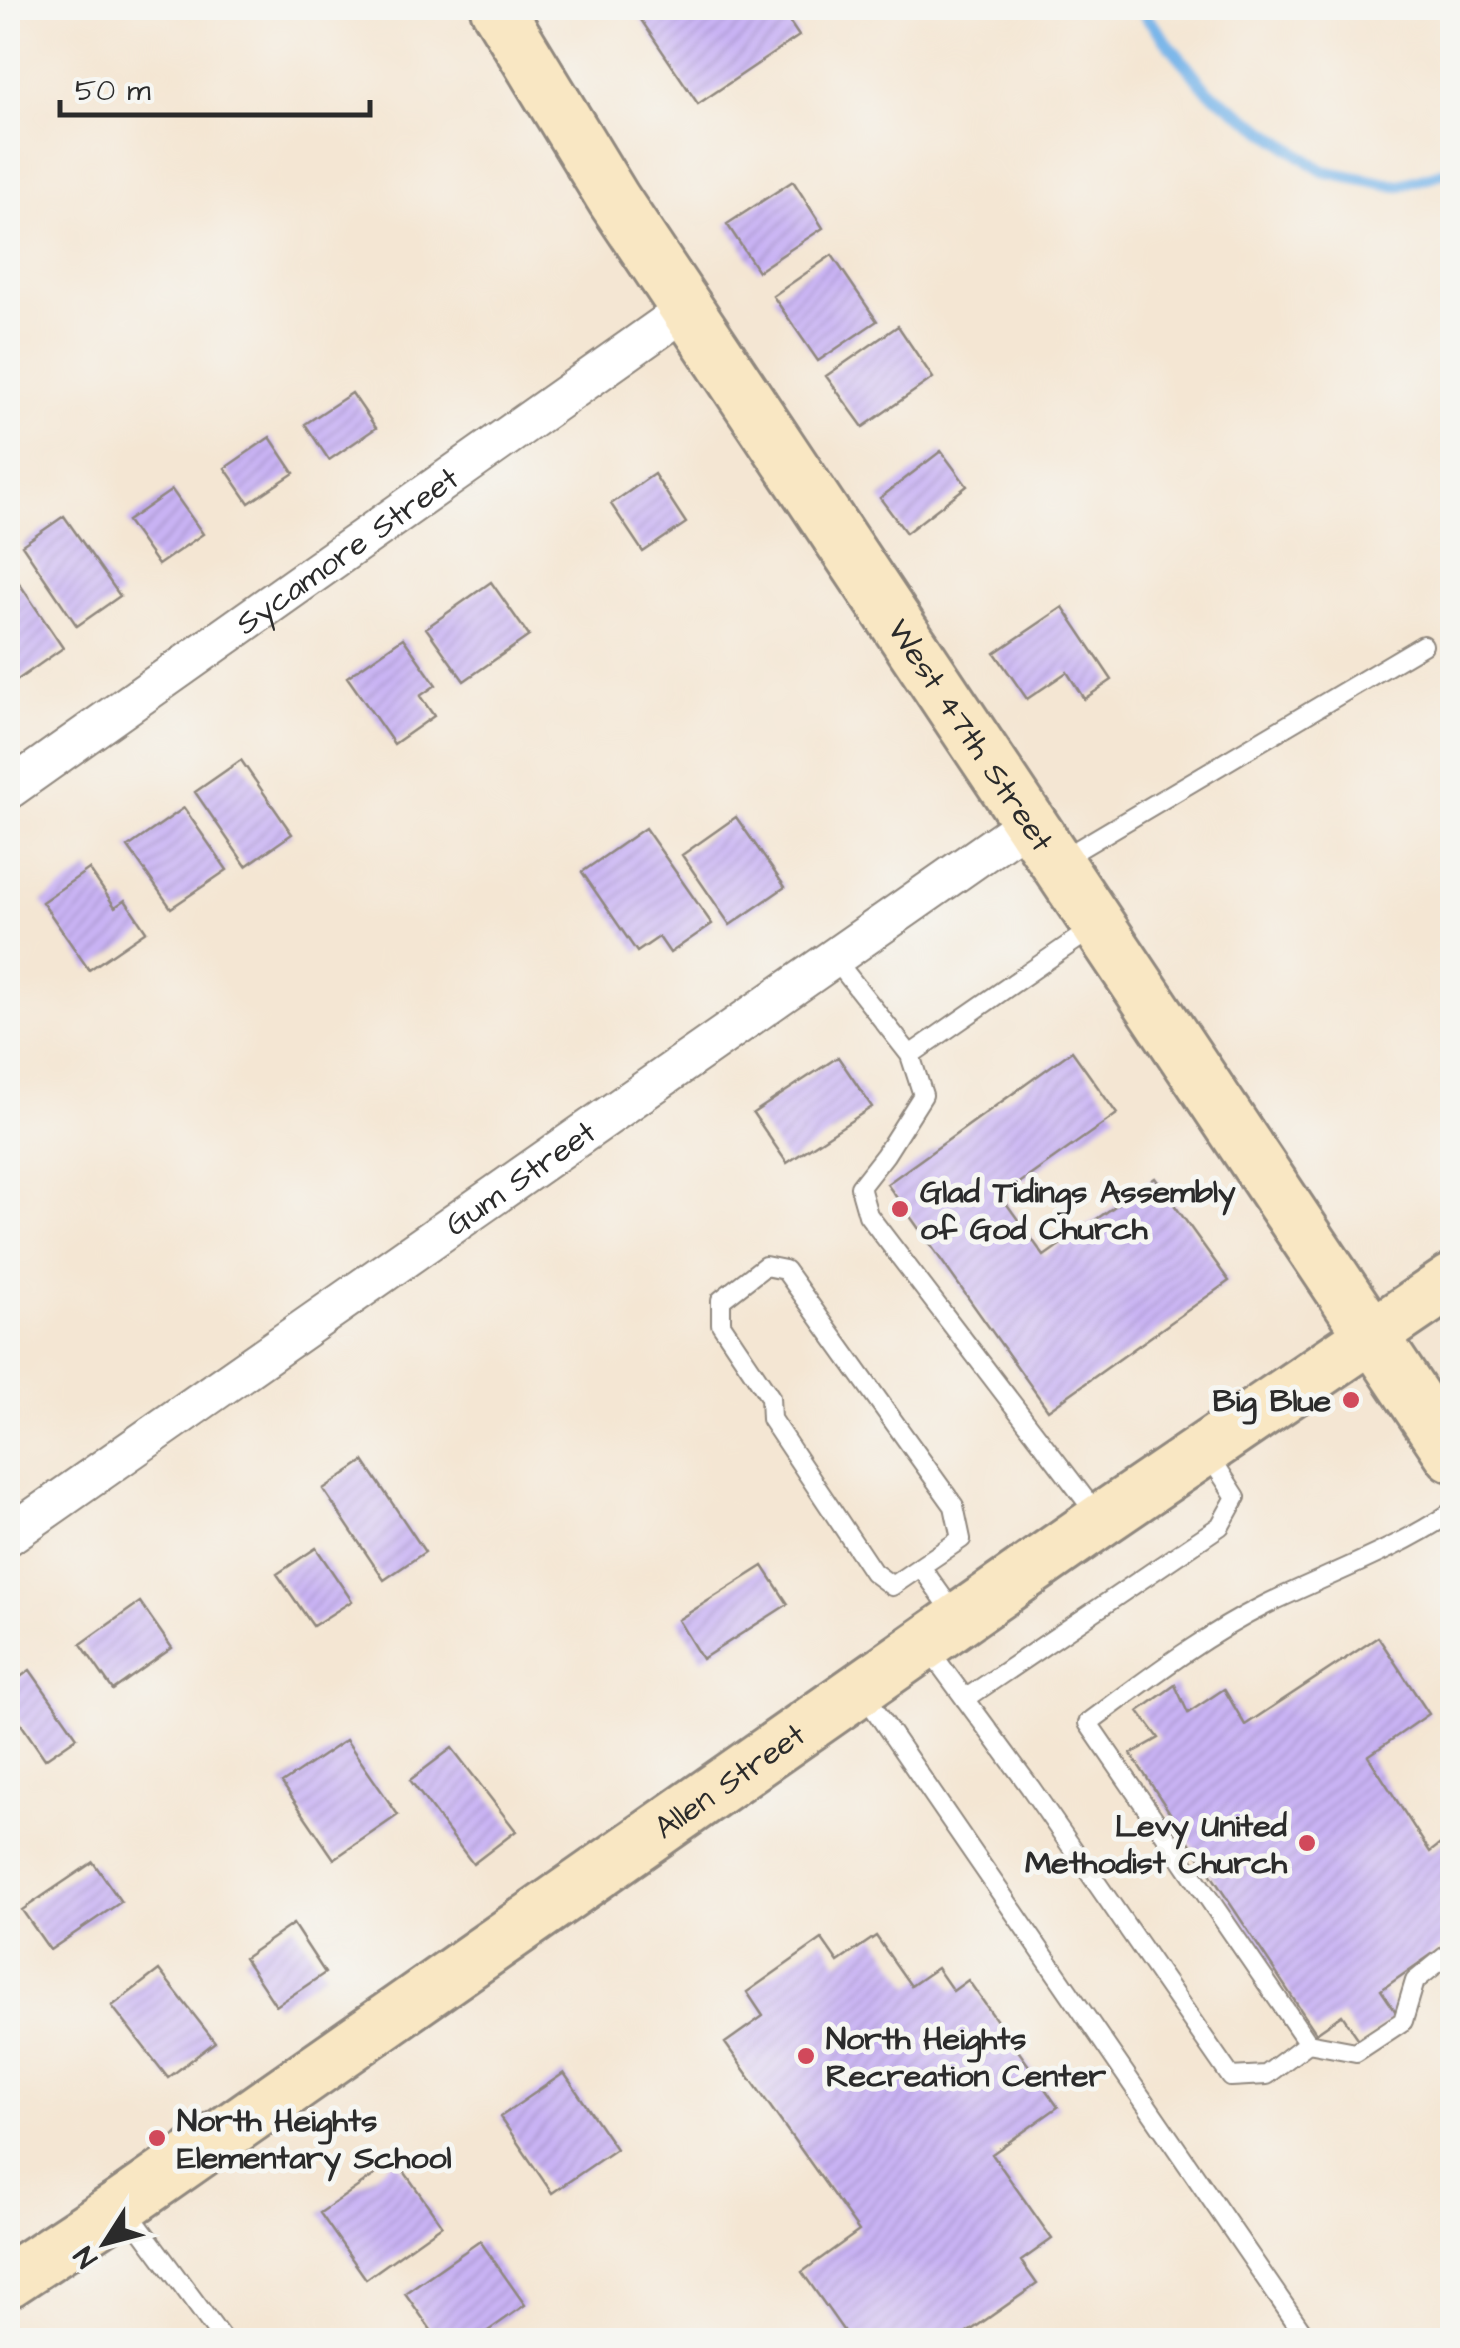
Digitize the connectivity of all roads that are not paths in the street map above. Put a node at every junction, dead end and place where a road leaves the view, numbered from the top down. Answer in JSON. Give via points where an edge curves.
{"nodes":[{"id":1,"x":498,"y":8,"type":"edge"},
{"id":2,"x":687,"y":309,"type":"junction"},
{"id":3,"x":1422,"y":645,"type":"dead end"},
{"id":4,"x":8,"y":790,"type":"edge"},
{"id":5,"x":1044,"y":841,"type":"junction"},
{"id":6,"x":1098,"y":925,"type":"junction"},
{"id":7,"x":834,"y":958,"type":"junction"},
{"id":8,"x":910,"y":1055,"type":"junction"},
{"id":9,"x":1452,"y":1281,"type":"edge"},
{"id":10,"x":1371,"y":1336,"type":"junction"},
{"id":11,"x":1206,"y":1452,"type":"junction"},
{"id":12,"x":1452,"y":1456,"type":"edge"},
{"id":13,"x":1452,"y":1512,"type":"edge"},
{"id":14,"x":1101,"y":1520,"type":"junction"},
{"id":15,"x":8,"y":1536,"type":"edge"},
{"id":16,"x":920,"y":1567,"type":"junction"},
{"id":17,"x":942,"y":1633,"type":"junction"},
{"id":18,"x":861,"y":1690,"type":"junction"},
{"id":19,"x":965,"y":1699,"type":"junction"},
{"id":20,"x":1452,"y":1952,"type":"edge"},
{"id":21,"x":1308,"y":2043,"type":"junction"},
{"id":22,"x":123,"y":2205,"type":"junction"},
{"id":23,"x":8,"y":2281,"type":"edge"},
{"id":24,"x":224,"y":2340,"type":"edge"},
{"id":25,"x":1308,"y":2340,"type":"edge"}],
"edges":[{"from":1,"to":2,"type":"street","name":"West 47th Street"},
{"from":2,"to":4,"type":"street","name":"Sycamore Street"},
{"from":2,"to":5,"type":"street","name":"West 47th Street"},
{"from":3,"to":5,"type":"lane"},
{"from":5,"to":6,"type":"street","name":"West 47th Street"},
{"from":5,"to":7,"type":"street","name":"Gum Street"},
{"from":6,"to":8,"type":"lane"},
{"from":6,"to":10,"type":"street","name":"West 47th Street"},
{"from":7,"to":8,"type":"lane"},
{"from":7,"to":15,"type":"street","name":"Gum Street"},
{"from":8,"to":14,"type":"lane","via":[[923,1096],[860,1187],[868,1215]]},
{"from":9,"to":10,"type":"street","name":"Allen Street"},
{"from":10,"to":11,"type":"street","name":"Allen Street"},
{"from":10,"to":12,"type":"street","name":"West 47th Street"},
{"from":11,"to":14,"type":"street","name":"Allen Street"},
{"from":11,"to":19,"type":"lane","via":[[1236,1496],[1220,1526]]},
{"from":13,"to":21,"type":"lane","via":[[1266,1605],[1172,1660],[1088,1723]]},
{"from":14,"to":17,"type":"street","name":"Allen Street"},
{"from":16,"to":16,"type":"lane","via":[[892,1586],[873,1572],[772,1419],[770,1397],[721,1324],[721,1300],[765,1266],[785,1270],[954,1506],[961,1539]]},
{"from":16,"to":17,"type":"lane"},
{"from":17,"to":18,"type":"street","name":"Allen Street"},
{"from":17,"to":19,"type":"lane"},
{"from":18,"to":22,"type":"street","name":"Allen Street"},
{"from":18,"to":25,"type":"lane"},
{"from":19,"to":21,"type":"lane","via":[[1231,2077],[1266,2075]]},
{"from":20,"to":21,"type":"lane","via":[[1416,1981],[1403,2021],[1356,2052]]},
{"from":22,"to":23,"type":"street","name":"Allen Street"},
{"from":22,"to":24,"type":"lane"}]}
